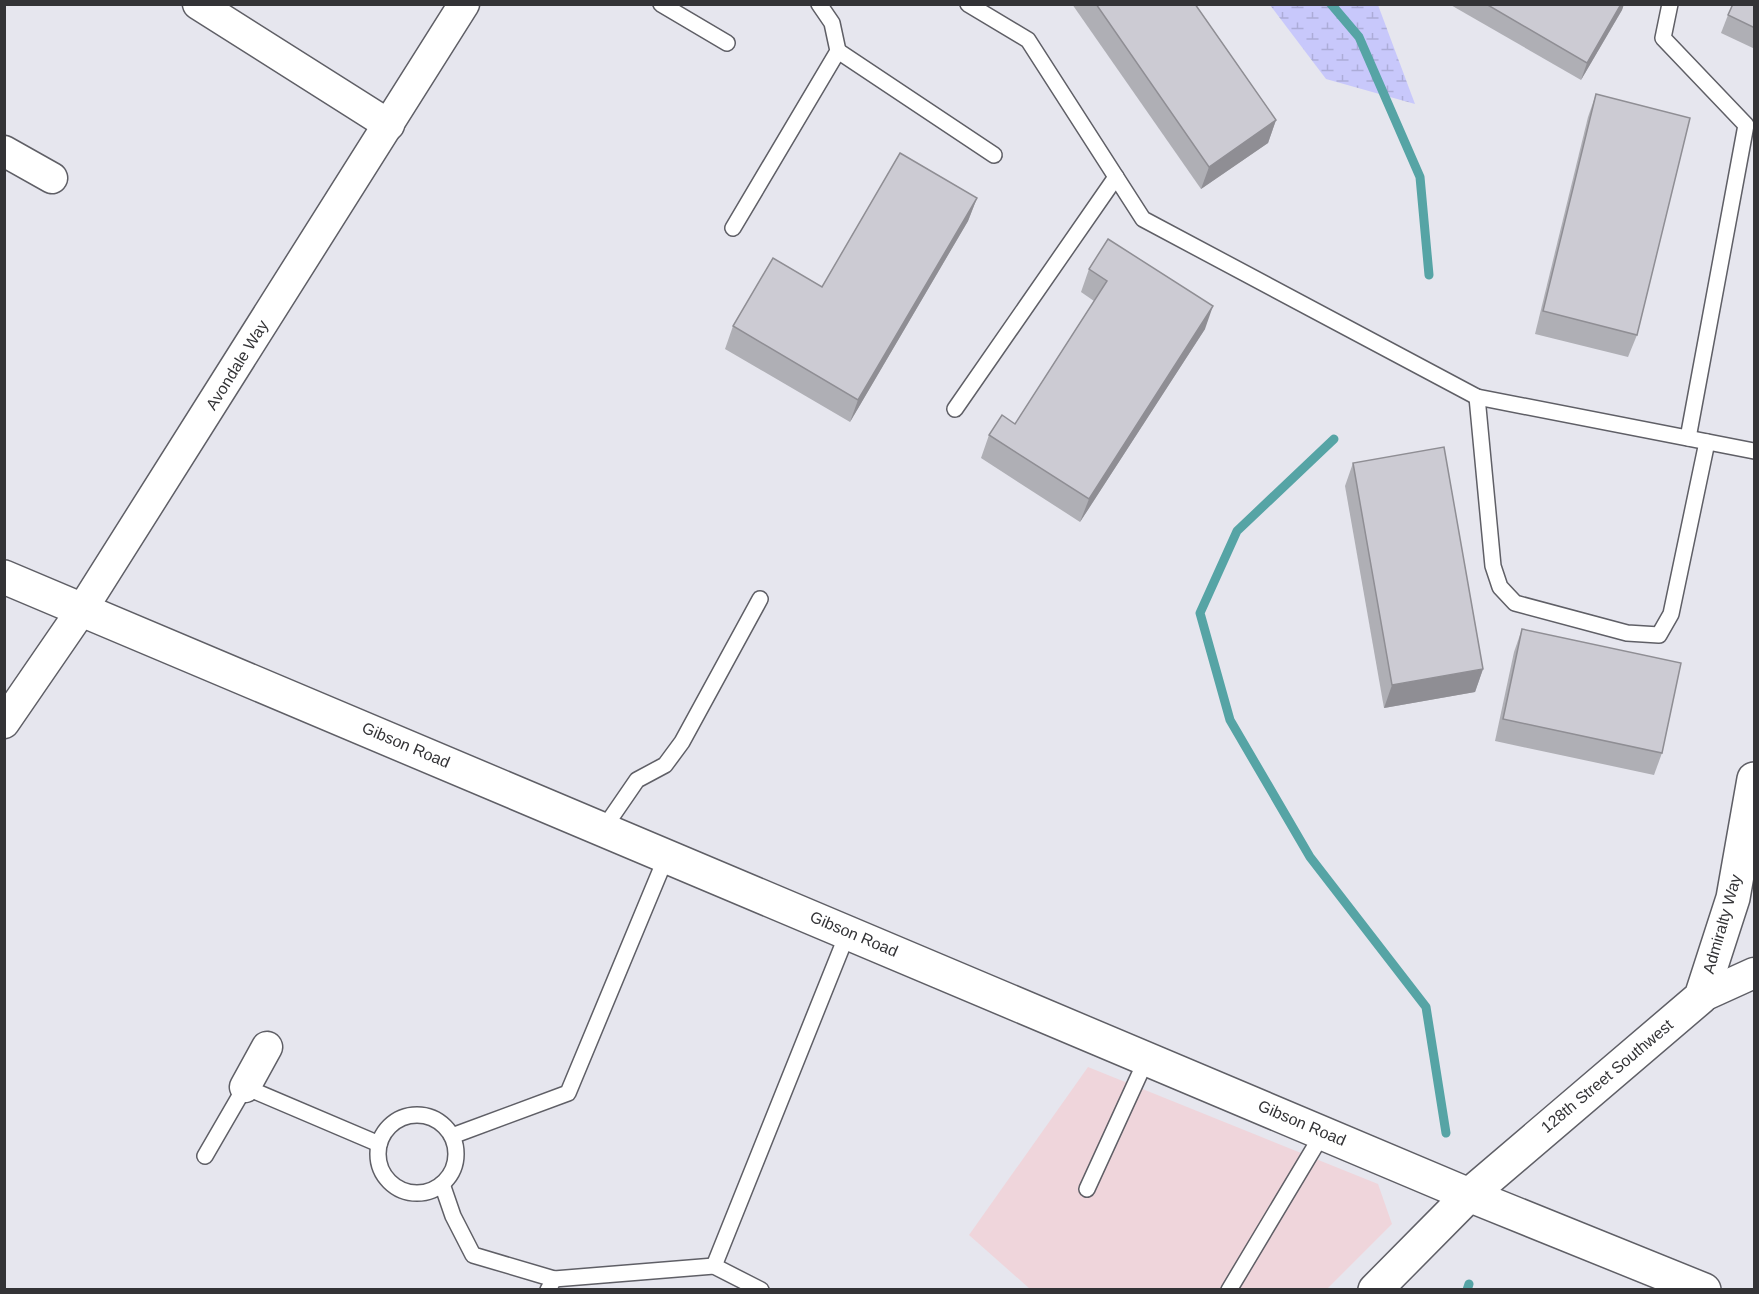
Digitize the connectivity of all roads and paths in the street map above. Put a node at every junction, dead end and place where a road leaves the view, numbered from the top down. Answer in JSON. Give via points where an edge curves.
{"nodes":[{"id":1,"x":198,"y":4,"type":"edge"},
{"id":2,"x":464,"y":4,"type":"edge"},
{"id":3,"x":661,"y":4,"type":"edge"},
{"id":4,"x":819,"y":4,"type":"edge"},
{"id":5,"x":968,"y":4,"type":"edge"},
{"id":6,"x":1670,"y":4,"type":"edge"},
{"id":7,"x":727,"y":43,"type":"dead end"},
{"id":8,"x":838,"y":51,"type":"junction"},
{"id":9,"x":389,"y":125,"type":"junction"},
{"id":10,"x":4,"y":151,"type":"edge"},
{"id":11,"x":994,"y":155,"type":"dead end"},
{"id":12,"x":1116,"y":177,"type":"junction"},
{"id":13,"x":52,"y":178,"type":"dead end"},
{"id":14,"x":734,"y":228,"type":"dead end"},
{"id":15,"x":1477,"y":397,"type":"junction"},
{"id":16,"x":955,"y":409,"type":"dead end"},
{"id":17,"x":1688,"y":438,"type":"junction"},
{"id":18,"x":1707,"y":442,"type":"junction"},
{"id":19,"x":1755,"y":451,"type":"edge"},
{"id":20,"x":4,"y":577,"type":"edge"},
{"id":21,"x":760,"y":599,"type":"dead end"},
{"id":22,"x":83,"y":608,"type":"junction"},
{"id":23,"x":4,"y":723,"type":"edge"},
{"id":24,"x":1755,"y":779,"type":"edge"},
{"id":25,"x":604,"y":828,"type":"junction"},
{"id":26,"x":667,"y":855,"type":"junction"},
{"id":27,"x":848,"y":932,"type":"junction"},
{"id":28,"x":1755,"y":973,"type":"edge"},
{"id":29,"x":1701,"y":997,"type":"junction"},
{"id":30,"x":267,"y":1047,"type":"dead end"},
{"id":31,"x":1147,"y":1058,"type":"junction"},
{"id":32,"x":245,"y":1087,"type":"junction"},
{"id":33,"x":1323,"y":1133,"type":"junction"},
{"id":34,"x":452,"y":1136,"type":"junction"},
{"id":35,"x":379,"y":1144,"type":"junction"},
{"id":36,"x":205,"y":1156,"type":"dead end"},
{"id":37,"x":442,"y":1184,"type":"junction"},
{"id":38,"x":1087,"y":1189,"type":"dead end"},
{"id":39,"x":1469,"y":1194,"type":"junction"},
{"id":40,"x":714,"y":1266,"type":"junction"},
{"id":41,"x":551,"y":1284,"type":"edge"},
{"id":42,"x":760,"y":1290,"type":"edge"},
{"id":43,"x":1229,"y":1290,"type":"edge"},
{"id":44,"x":1375,"y":1290,"type":"edge"},
{"id":45,"x":1704,"y":1290,"type":"edge"}],
"edges":[{"from":1,"to":9,"type":"street"},
{"from":2,"to":9,"type":"street","name":"Avondale Way"},
{"from":3,"to":7,"type":"lane"},
{"from":4,"to":8,"type":"lane","via":[[832,23]]},
{"from":5,"to":12,"type":"lane","via":[[1028,40]]},
{"from":6,"to":17,"type":"lane","via":[[1663,38],[1746,125]]},
{"from":8,"to":11,"type":"lane"},
{"from":8,"to":14,"type":"lane"},
{"from":9,"to":22,"type":"street","name":"Avondale Way"},
{"from":10,"to":13,"type":"street"},
{"from":12,"to":15,"type":"lane","via":[[1143,219]]},
{"from":12,"to":16,"type":"lane"},
{"from":15,"to":17,"type":"lane"},
{"from":15,"to":18,"type":"lane","via":[[1493,566],[1500,587],[1515,603],[1627,633],[1659,634],[1671,614]]},
{"from":17,"to":18,"type":"lane"},
{"from":18,"to":19,"type":"lane"},
{"from":20,"to":22,"type":"street","name":"Gibson Road"},
{"from":21,"to":25,"type":"lane","via":[[682,742],[664,765],[637,780]]},
{"from":22,"to":23,"type":"street","name":"Avondale Way"},
{"from":22,"to":25,"type":"street","name":"Gibson Road"},
{"from":24,"to":29,"type":"street","name":"Admiralty Way","via":[[1732,898]]},
{"from":25,"to":26,"type":"street","name":"Gibson Road"},
{"from":26,"to":27,"type":"street","name":"Gibson Road"},
{"from":26,"to":34,"type":"lane","via":[[568,1093]]},
{"from":27,"to":31,"type":"street","name":"Gibson Road"},
{"from":27,"to":40,"type":"lane"},
{"from":28,"to":29,"type":"street","name":"128th Street Southwest"},
{"from":29,"to":39,"type":"street","name":"128th Street Southwest"},
{"from":30,"to":32,"type":"street"},
{"from":31,"to":33,"type":"street","name":"Gibson Road"},
{"from":31,"to":38,"type":"lane"},
{"from":32,"to":35,"type":"lane"},
{"from":32,"to":36,"type":"lane"},
{"from":33,"to":39,"type":"street","name":"Gibson Road"},
{"from":33,"to":43,"type":"lane"},
{"from":34,"to":35,"type":"lane","via":[[433,1119],[408,1116],[387,1128]]},
{"from":34,"to":37,"type":"lane","via":[[456,1161]]},
{"from":35,"to":37,"type":"lane","via":[[379,1164],[393,1185],[418,1193]]},
{"from":37,"to":41,"type":"lane","via":[[473,1255]]},
{"from":39,"to":44,"type":"street"},
{"from":39,"to":45,"type":"street","name":"Gibson Road"},
{"from":40,"to":41,"type":"lane"},
{"from":40,"to":42,"type":"lane"}]}
